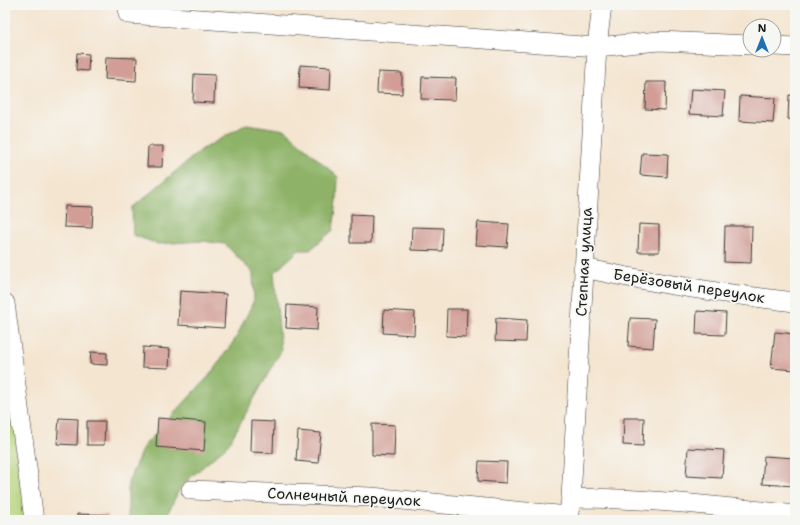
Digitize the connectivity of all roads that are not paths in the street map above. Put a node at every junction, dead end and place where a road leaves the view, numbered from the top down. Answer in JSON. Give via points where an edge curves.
{"nodes":[{"id":1,"x":602,"y":5,"type":"edge"},
{"id":2,"x":128,"y":14,"type":"dead end"},
{"id":3,"x":742,"y":45,"type":"edge"},
{"id":4,"x":782,"y":46,"type":"edge"},
{"id":5,"x":597,"y":47,"type":"junction"},
{"id":6,"x":795,"y":47,"type":"edge"},
{"id":7,"x":583,"y":268,"type":"junction"},
{"id":8,"x":795,"y":302,"type":"edge"},
{"id":9,"x":5,"y":303,"type":"edge"},
{"id":10,"x":12,"y":412,"type":"edge"},
{"id":11,"x":191,"y":490,"type":"dead end"},
{"id":12,"x":569,"y":512,"type":"edge"},
{"id":13,"x":795,"y":515,"type":"edge"},
{"id":14,"x":34,"y":520,"type":"edge"}],
"edges":[{"from":1,"to":5,"type":"street","name":"Степная улица"},
{"from":2,"to":5,"type":"street"},
{"from":3,"to":5,"type":"street","via":[[659,41]]},
{"from":4,"to":6,"type":"street"},
{"from":5,"to":7,"type":"street","name":"Степная улица"},
{"from":7,"to":8,"type":"street","name":"Берёзовый переулок","via":[[632,279],[731,295]]},
{"from":7,"to":12,"type":"street","name":"Степная улица"},
{"from":9,"to":10,"type":"street"},
{"from":10,"to":14,"type":"street"},
{"from":11,"to":12,"type":"street","name":"Солнечный переулок","via":[[371,497]]},
{"from":12,"to":13,"type":"street","name":"Солнечный переулок","via":[[604,498]]}]}
